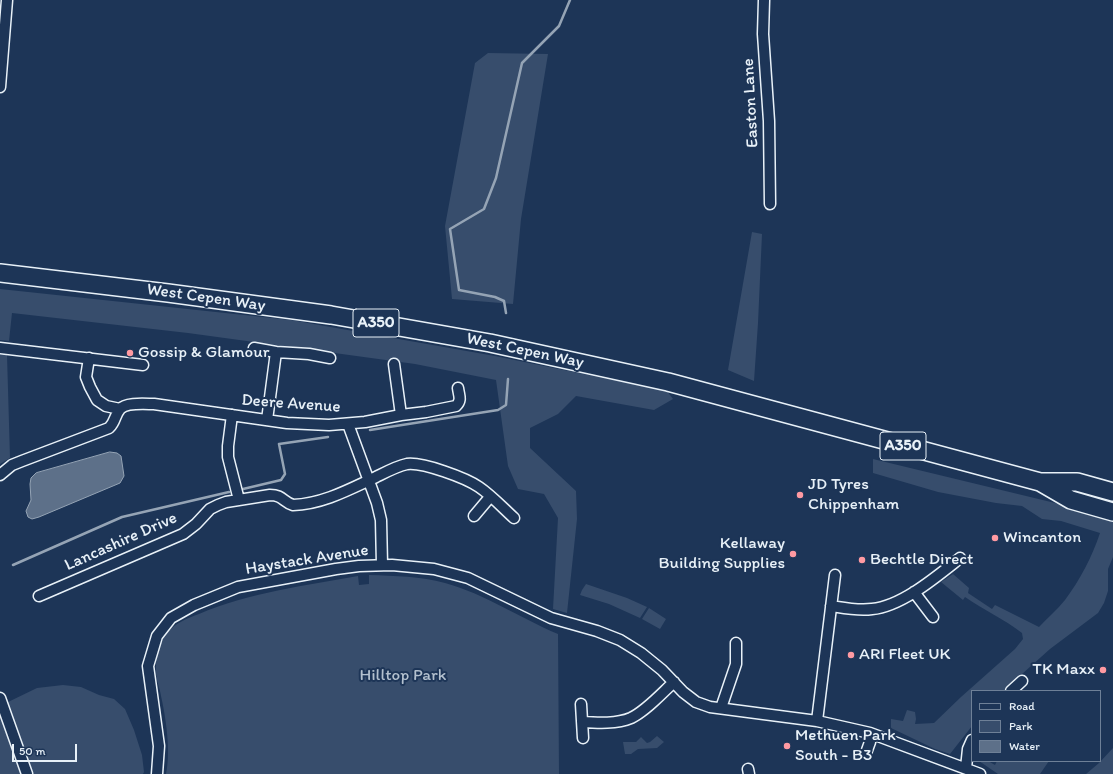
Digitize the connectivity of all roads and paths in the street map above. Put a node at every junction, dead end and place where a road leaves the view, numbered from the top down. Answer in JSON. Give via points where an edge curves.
{"nodes":[{"id":1,"x":8,"y":0,"type":"edge"},
{"id":2,"x":764,"y":0,"type":"edge"},
{"id":3,"x":0,"y":87,"type":"edge"},
{"id":4,"x":770,"y":204,"type":"dead end"},
{"id":5,"x":0,"y":273,"type":"edge"},
{"id":6,"x":0,"y":348,"type":"edge"},
{"id":7,"x":254,"y":348,"type":"dead end"},
{"id":8,"x":276,"y":352,"type":"junction"},
{"id":9,"x":89,"y":358,"type":"junction"},
{"id":10,"x":330,"y":358,"type":"dead end"},
{"id":11,"x":394,"y":364,"type":"dead end"},
{"id":12,"x":143,"y":365,"type":"dead end"},
{"id":13,"x":458,"y":388,"type":"dead end"},
{"id":14,"x":120,"y":409,"type":"junction"},
{"id":15,"x":232,"y":415,"type":"junction"},
{"id":16,"x":401,"y":415,"type":"junction"},
{"id":17,"x":267,"y":420,"type":"junction"},
{"id":18,"x":348,"y":424,"type":"junction"},
{"id":19,"x":0,"y":475,"type":"edge"},
{"id":20,"x":369,"y":480,"type":"junction"},
{"id":21,"x":1040,"y":482,"type":"junction"},
{"id":22,"x":1113,"y":492,"type":"edge"},
{"id":23,"x":490,"y":497,"type":"junction"},
{"id":24,"x":239,"y":500,"type":"junction"},
{"id":25,"x":1113,"y":512,"type":"edge"},
{"id":26,"x":474,"y":516,"type":"dead end"},
{"id":27,"x":514,"y":518,"type":"dead end"},
{"id":28,"x":960,"y":558,"type":"dead end"},
{"id":29,"x":382,"y":564,"type":"junction"},
{"id":30,"x":835,"y":575,"type":"dead end"},
{"id":31,"x":914,"y":592,"type":"junction"},
{"id":32,"x":39,"y":596,"type":"dead end"},
{"id":33,"x":831,"y":606,"type":"junction"},
{"id":34,"x":933,"y":617,"type":"dead end"},
{"id":35,"x":736,"y":643,"type":"dead end"},
{"id":36,"x":1022,"y":681,"type":"dead end"},
{"id":37,"x":674,"y":682,"type":"junction"},
{"id":38,"x":1013,"y":690,"type":"edge"},
{"id":39,"x":0,"y":698,"type":"edge"},
{"id":40,"x":581,"y":704,"type":"dead end"},
{"id":41,"x":721,"y":708,"type":"junction"},
{"id":42,"x":817,"y":721,"type":"junction"},
{"id":43,"x":582,"y":722,"type":"junction"},
{"id":44,"x":870,"y":733,"type":"junction"},
{"id":45,"x":583,"y":738,"type":"dead end"},
{"id":46,"x":971,"y":742,"type":"edge"},
{"id":47,"x":866,"y":753,"type":"dead end"},
{"id":48,"x":966,"y":768,"type":"junction"},
{"id":49,"x":27,"y":774,"type":"edge"},
{"id":50,"x":158,"y":774,"type":"edge"},
{"id":51,"x":980,"y":774,"type":"edge"}],
"edges":[{"from":1,"to":3,"type":"street"},
{"from":2,"to":4,"type":"street","name":"Easton Lane"},
{"from":5,"to":21,"type":"highway","name":"West Cepen Way","number":"A350","via":[[331,315],[490,343],[668,382]]},
{"from":6,"to":9,"type":"street"},
{"from":7,"to":8,"type":"street"},
{"from":8,"to":10,"type":"street"},
{"from":8,"to":17,"type":"street"},
{"from":9,"to":12,"type":"street"},
{"from":9,"to":14,"type":"street","via":[[86,377],[97,400],[106,406]]},
{"from":11,"to":16,"type":"street"},
{"from":13,"to":16,"type":"street","name":"Deere Avenue","via":[[460,398],[456,406]]},
{"from":14,"to":15,"type":"street","name":"Deere Avenue","via":[[138,403]]},
{"from":14,"to":19,"type":"street","via":[[109,428],[22,460]]},
{"from":15,"to":17,"type":"street","name":"Deere Avenue"},
{"from":15,"to":24,"type":"street","via":[[228,457]]},
{"from":16,"to":18,"type":"street","name":"Deere Avenue"},
{"from":17,"to":18,"type":"street","name":"Deere Avenue","via":[[322,425]]},
{"from":18,"to":20,"type":"street"},
{"from":20,"to":23,"type":"street","name":"Lancashire Drive","via":[[400,466],[424,466],[464,480],[480,488]]},
{"from":20,"to":24,"type":"street","name":"Lancashire Drive","via":[[340,494],[297,505],[289,504],[277,495]]},
{"from":20,"to":29,"type":"street","via":[[378,503],[381,520]]},
{"from":21,"to":22,"type":"highway","name":"West Cepen Way","number":"A350","via":[[1077,482]]},
{"from":21,"to":25,"type":"highway","name":"West Cepen Way","number":"A350","via":[[1071,500]]},
{"from":23,"to":26,"type":"street"},
{"from":23,"to":27,"type":"street","name":"Lancashire Drive"},
{"from":24,"to":32,"type":"street","name":"Lancashire Drive","via":[[210,509],[183,534]]},
{"from":28,"to":31,"type":"street"},
{"from":29,"to":37,"type":"street","name":"Haystack Avenue","via":[[434,569],[468,578],[552,618],[620,640],[641,653]]},
{"from":29,"to":50,"type":"street","name":"Haystack Avenue","via":[[336,568],[238,587],[194,605],[171,618],[157,636],[148,666],[159,746]]},
{"from":30,"to":33,"type":"street"},
{"from":31,"to":33,"type":"street","via":[[890,604],[872,609]]},
{"from":31,"to":34,"type":"street"},
{"from":33,"to":42,"type":"street"},
{"from":35,"to":41,"type":"street","via":[[736,664]]},
{"from":36,"to":38,"type":"street"},
{"from":37,"to":41,"type":"street","name":"Haystack Avenue","via":[[696,702]]},
{"from":37,"to":43,"type":"street","via":[[631,718]]},
{"from":39,"to":49,"type":"street"},
{"from":40,"to":43,"type":"street"},
{"from":41,"to":42,"type":"street","name":"Haystack Avenue"},
{"from":42,"to":44,"type":"street","name":"Haystack Avenue"},
{"from":43,"to":45,"type":"street"},
{"from":44,"to":47,"type":"street"},
{"from":44,"to":48,"type":"street","name":"Haystack Avenue"},
{"from":46,"to":48,"type":"street"},
{"from":48,"to":51,"type":"street","name":"Haystack Avenue"}]}
